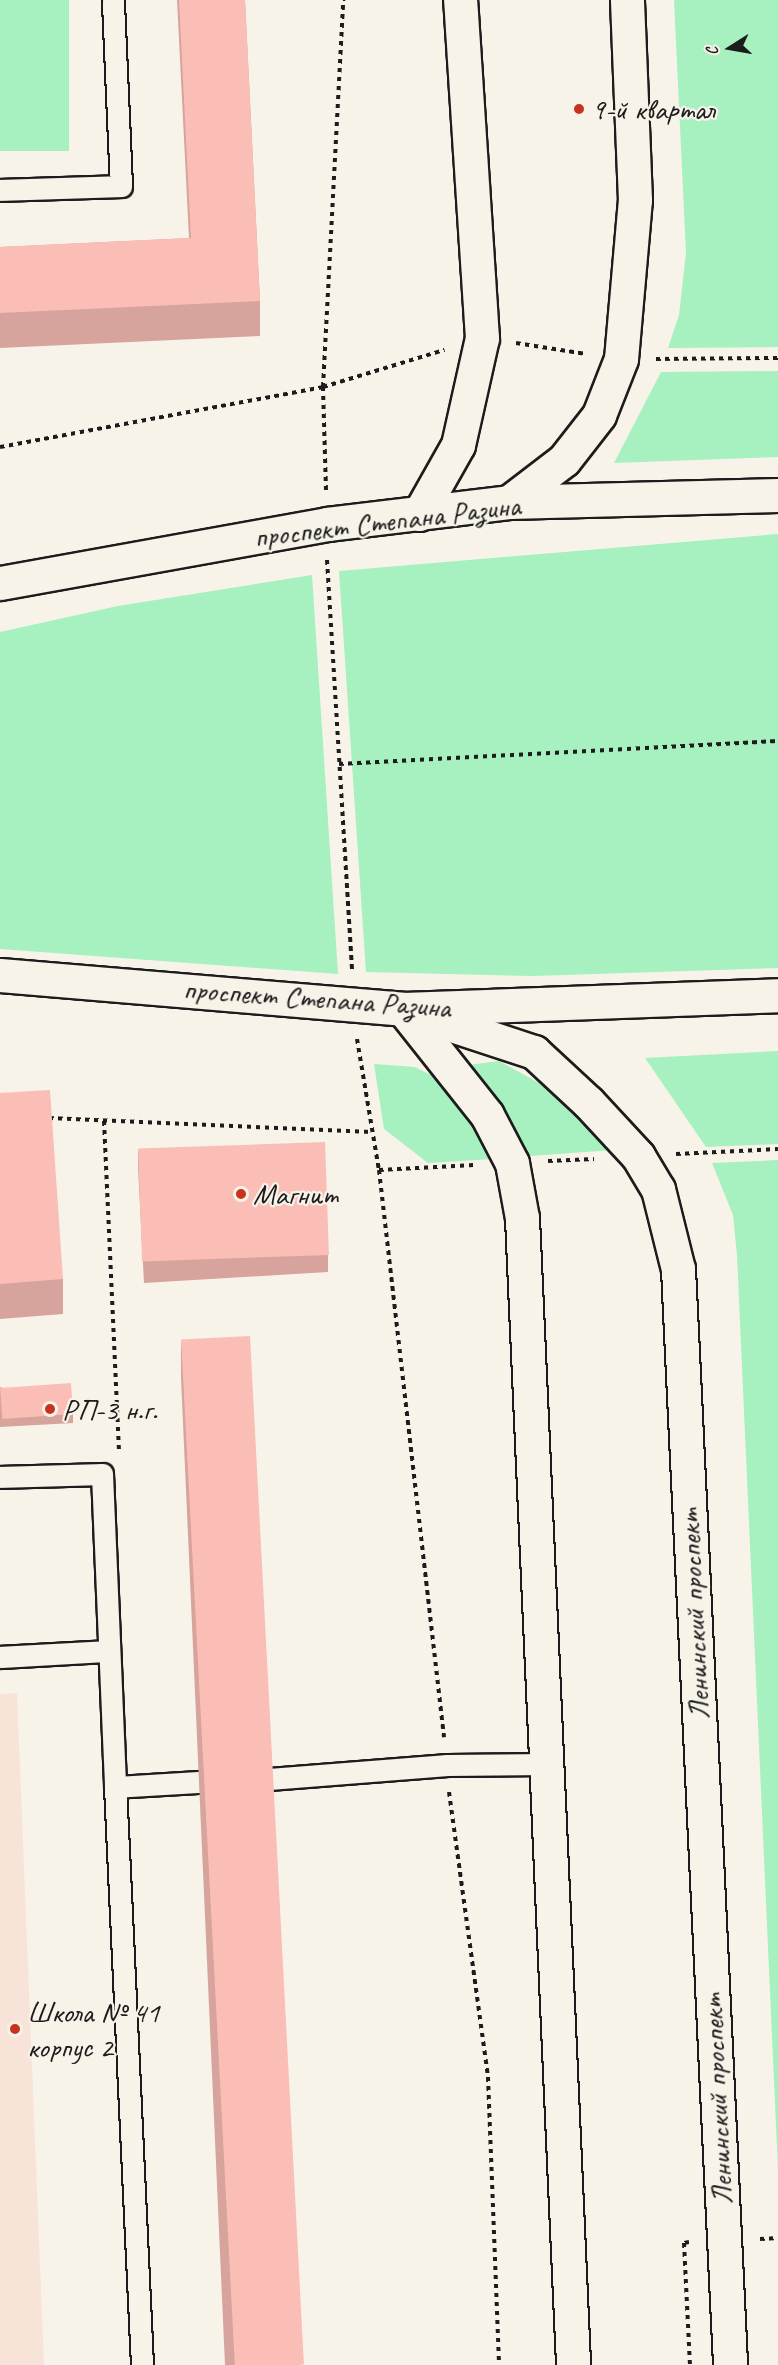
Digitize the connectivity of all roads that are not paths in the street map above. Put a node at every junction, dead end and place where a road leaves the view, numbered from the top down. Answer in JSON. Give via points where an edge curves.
{"nodes":[{"id":1,"x":113,"y":0,"type":"edge"},
{"id":2,"x":460,"y":0,"type":"edge"},
{"id":3,"x":627,"y":0,"type":"edge"},
{"id":4,"x":0,"y":190,"type":"edge"},
{"id":5,"x":778,"y":495,"type":"edge"},
{"id":6,"x":509,"y":502,"type":"junction"},
{"id":7,"x":419,"y":514,"type":"junction"},
{"id":8,"x":0,"y":583,"type":"edge"},
{"id":9,"x":0,"y":975,"type":"edge"},
{"id":10,"x":778,"y":995,"type":"edge"},
{"id":11,"x":403,"y":1009,"type":"junction"},
{"id":12,"x":0,"y":1477,"type":"edge"},
{"id":13,"x":108,"y":1651,"type":"junction"},
{"id":14,"x":0,"y":1657,"type":"edge"},
{"id":15,"x":548,"y":1764,"type":"junction"},
{"id":16,"x":269,"y":1779,"type":"edge"},
{"id":17,"x":200,"y":1782,"type":"edge"},
{"id":18,"x":115,"y":1787,"type":"junction"},
{"id":19,"x":142,"y":2365,"type":"edge"},
{"id":20,"x":573,"y":2365,"type":"edge"},
{"id":21,"x":730,"y":2365,"type":"edge"}],
"edges":[{"from":1,"to":4,"type":"lane","via":[[122,186]]},
{"from":2,"to":7,"type":"main road","via":[[482,338],[458,445]]},
{"from":3,"to":6,"type":"main road","via":[[635,200],[621,359],[599,415],[564,460]]},
{"from":5,"to":6,"type":"main road","name":"проспект Степана Разина"},
{"from":6,"to":7,"type":"main road","name":"проспект Степана Разина"},
{"from":7,"to":8,"type":"main road","name":"проспект Степана Разина","via":[[327,524]]},
{"from":9,"to":11,"type":"main road","name":"проспект Степана Разина"},
{"from":10,"to":11,"type":"main road","name":"проспект Степана Разина"},
{"from":11,"to":15,"type":"main road","via":[[487,1114],[512,1163],[527,1274]]},
{"from":11,"to":21,"type":"main road","name":"Ленинский проспект","via":[[534,1052],[638,1156],[658,1189],[678,1269]]},
{"from":12,"to":13,"type":"lane","via":[[102,1474]]},
{"from":13,"to":14,"type":"lane"},
{"from":13,"to":18,"type":"lane"},
{"from":15,"to":16,"type":"lane","via":[[447,1765]]},
{"from":15,"to":20,"type":"main road"},
{"from":17,"to":18,"type":"lane"},
{"from":18,"to":19,"type":"lane"}]}
